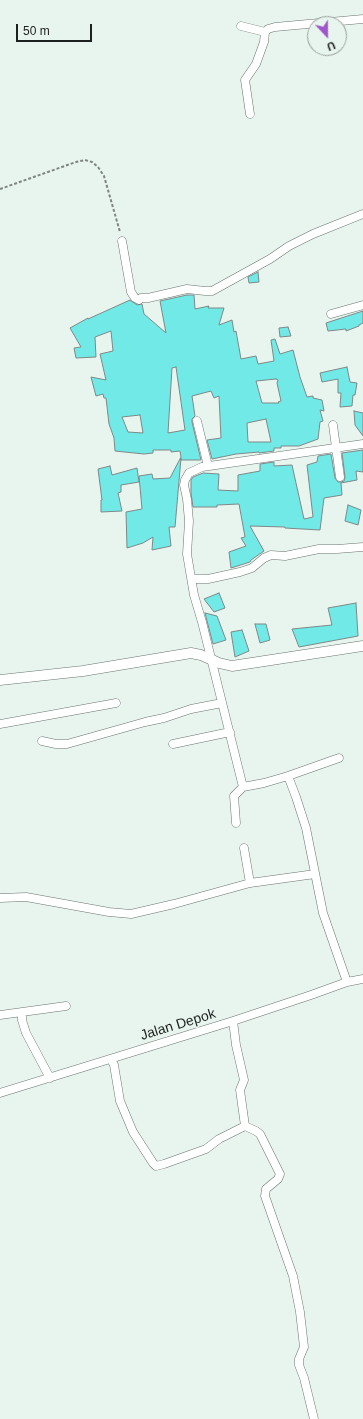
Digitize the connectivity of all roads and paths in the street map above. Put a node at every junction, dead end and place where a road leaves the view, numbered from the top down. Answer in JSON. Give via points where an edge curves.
{"nodes":[{"id":1,"x":363,"y":19,"type":"edge"},
{"id":2,"x":241,"y":26,"type":"dead end"},
{"id":3,"x":265,"y":32,"type":"junction"},
{"id":4,"x":250,"y":114,"type":"dead end"},
{"id":5,"x":0,"y":189,"type":"edge"},
{"id":6,"x":363,"y":214,"type":"edge"},
{"id":7,"x":122,"y":241,"type":"joint"},
{"id":8,"x":363,"y":305,"type":"edge"},
{"id":9,"x":331,"y":314,"type":"dead end"},
{"id":10,"x":197,"y":421,"type":"dead end"},
{"id":11,"x":334,"y":425,"type":"dead end"},
{"id":12,"x":363,"y":444,"type":"edge"},
{"id":13,"x":336,"y":448,"type":"junction"},
{"id":14,"x":208,"y":466,"type":"junction"},
{"id":15,"x":340,"y":477,"type":"dead end"},
{"id":16,"x":363,"y":547,"type":"edge"},
{"id":17,"x":192,"y":579,"type":"junction"},
{"id":18,"x":363,"y":646,"type":"edge"},
{"id":19,"x":211,"y":658,"type":"junction"},
{"id":20,"x":0,"y":680,"type":"edge"},
{"id":21,"x":116,"y":703,"type":"dead end"},
{"id":22,"x":222,"y":703,"type":"junction"},
{"id":23,"x":0,"y":724,"type":"edge"},
{"id":24,"x":230,"y":732,"type":"junction"},
{"id":25,"x":42,"y":741,"type":"dead end"},
{"id":26,"x":173,"y":744,"type":"dead end"},
{"id":27,"x":339,"y":758,"type":"dead end"},
{"id":28,"x":288,"y":776,"type":"junction"},
{"id":29,"x":243,"y":786,"type":"junction"},
{"id":30,"x":236,"y":823,"type":"dead end"},
{"id":31,"x":244,"y":848,"type":"dead end"},
{"id":32,"x":315,"y":874,"type":"junction"},
{"id":33,"x":250,"y":883,"type":"junction"},
{"id":34,"x":0,"y":898,"type":"edge"},
{"id":35,"x":363,"y":979,"type":"edge"},
{"id":36,"x":347,"y":982,"type":"junction"},
{"id":37,"x":66,"y":1006,"type":"dead end"},
{"id":38,"x":22,"y":1012,"type":"junction"},
{"id":39,"x":0,"y":1015,"type":"edge"},
{"id":40,"x":233,"y":1021,"type":"junction"},
{"id":41,"x":111,"y":1059,"type":"junction"},
{"id":42,"x":50,"y":1078,"type":"junction"},
{"id":43,"x":0,"y":1093,"type":"edge"},
{"id":44,"x":245,"y":1126,"type":"junction"},
{"id":45,"x":314,"y":1419,"type":"edge"}],
"edges":[{"from":1,"to":3,"type":"street","via":[[275,27]]},
{"from":2,"to":3,"type":"street"},
{"from":3,"to":4,"type":"street","via":[[256,64],[245,80]]},
{"from":5,"to":7,"type":"path","via":[[76,162],[92,162],[104,176]]},
{"from":6,"to":7,"type":"street","via":[[289,246],[212,290],[187,289],[139,300],[134,298],[131,292]]},
{"from":8,"to":9,"type":"street"},
{"from":10,"to":14,"type":"street"},
{"from":11,"to":13,"type":"street"},
{"from":12,"to":13,"type":"street"},
{"from":13,"to":14,"type":"street"},
{"from":13,"to":15,"type":"street"},
{"from":14,"to":17,"type":"street","via":[[189,473],[184,485],[189,521],[187,554]]},
{"from":16,"to":17,"type":"street","via":[[319,549],[285,556],[271,555],[252,568],[240,572],[208,579]]},
{"from":17,"to":19,"type":"street"},
{"from":18,"to":19,"type":"street","via":[[232,666]]},
{"from":19,"to":20,"type":"street","via":[[191,653],[83,671]]},
{"from":19,"to":22,"type":"street"},
{"from":21,"to":23,"type":"street"},
{"from":22,"to":24,"type":"street"},
{"from":22,"to":25,"type":"street","via":[[191,709],[67,744]]},
{"from":24,"to":26,"type":"street"},
{"from":24,"to":29,"type":"street"},
{"from":27,"to":28,"type":"street"},
{"from":28,"to":29,"type":"street"},
{"from":28,"to":32,"type":"street","via":[[306,828]]},
{"from":29,"to":30,"type":"street","via":[[234,796]]},
{"from":31,"to":33,"type":"street"},
{"from":32,"to":33,"type":"street"},
{"from":32,"to":36,"type":"street","via":[[323,913]]},
{"from":33,"to":34,"type":"street","via":[[132,914],[26,897]]},
{"from":35,"to":36,"type":"street","name":"Jalan Depok"},
{"from":36,"to":40,"type":"street","name":"Jalan Depok"},
{"from":37,"to":38,"type":"street"},
{"from":38,"to":39,"type":"street"},
{"from":38,"to":42,"type":"street","via":[[26,1033]]},
{"from":40,"to":41,"type":"street","name":"Jalan Depok"},
{"from":40,"to":44,"type":"street","via":[[244,1080],[240,1090]]},
{"from":41,"to":42,"type":"street","name":"Jalan Depok"},
{"from":41,"to":44,"type":"street","via":[[120,1101],[130,1125],[156,1166],[206,1149],[219,1139]]},
{"from":42,"to":43,"type":"street","name":"Jalan Depok"},
{"from":44,"to":45,"type":"street","via":[[260,1134],[280,1174],[266,1189],[265,1196],[293,1276],[304,1347],[299,1365]]}]}
